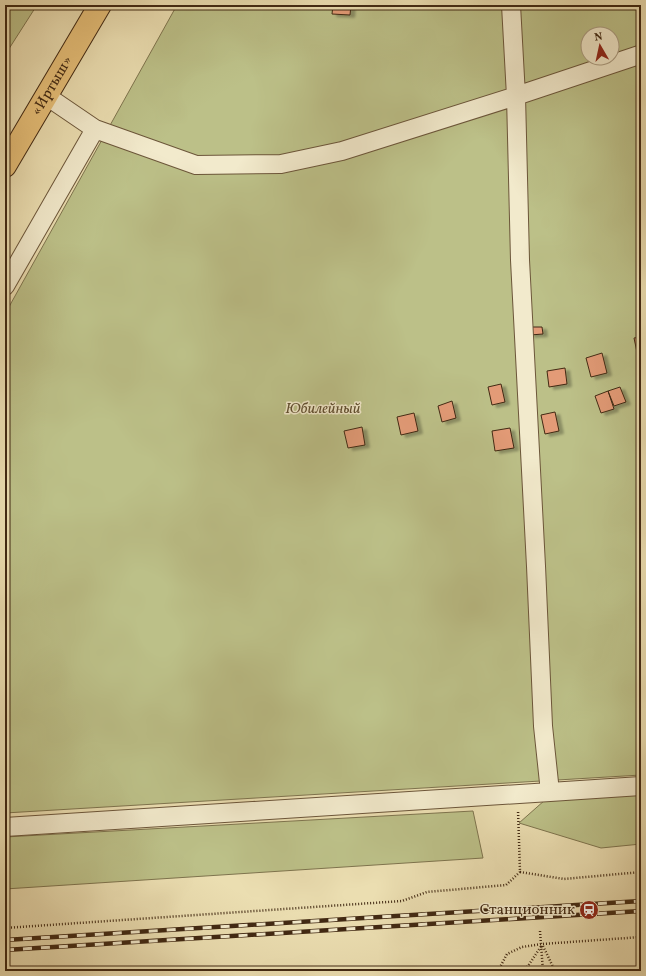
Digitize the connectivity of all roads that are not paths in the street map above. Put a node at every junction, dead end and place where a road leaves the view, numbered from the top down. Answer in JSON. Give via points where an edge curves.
{"nodes":[{"id":1,"x":100,"y":5,"type":"edge"},
{"id":2,"x":511,"y":5,"type":"edge"},
{"id":3,"x":639,"y":56,"type":"dead end"},
{"id":4,"x":46,"y":95,"type":"junction"},
{"id":5,"x":516,"y":96,"type":"junction"},
{"id":6,"x":95,"y":129,"type":"junction"},
{"id":7,"x":5,"y":166,"type":"edge"},
{"id":8,"x":5,"y":286,"type":"edge"},
{"id":9,"x":641,"y":786,"type":"edge"},
{"id":10,"x":550,"y":792,"type":"junction"},
{"id":11,"x":5,"y":827,"type":"edge"}],
"edges":[{"from":1,"to":4,"type":"main road","name":"«Иртыш»"},
{"from":2,"to":5,"type":"street"},
{"from":3,"to":5,"type":"street"},
{"from":4,"to":6,"type":"street"},
{"from":4,"to":7,"type":"main road","name":"«Иртыш»"},
{"from":5,"to":6,"type":"street","via":[[342,151],[280,164],[196,165]]},
{"from":5,"to":10,"type":"street","via":[[520,260],[543,726]]},
{"from":6,"to":8,"type":"street"},
{"from":9,"to":10,"type":"street"},
{"from":10,"to":11,"type":"street"}]}
